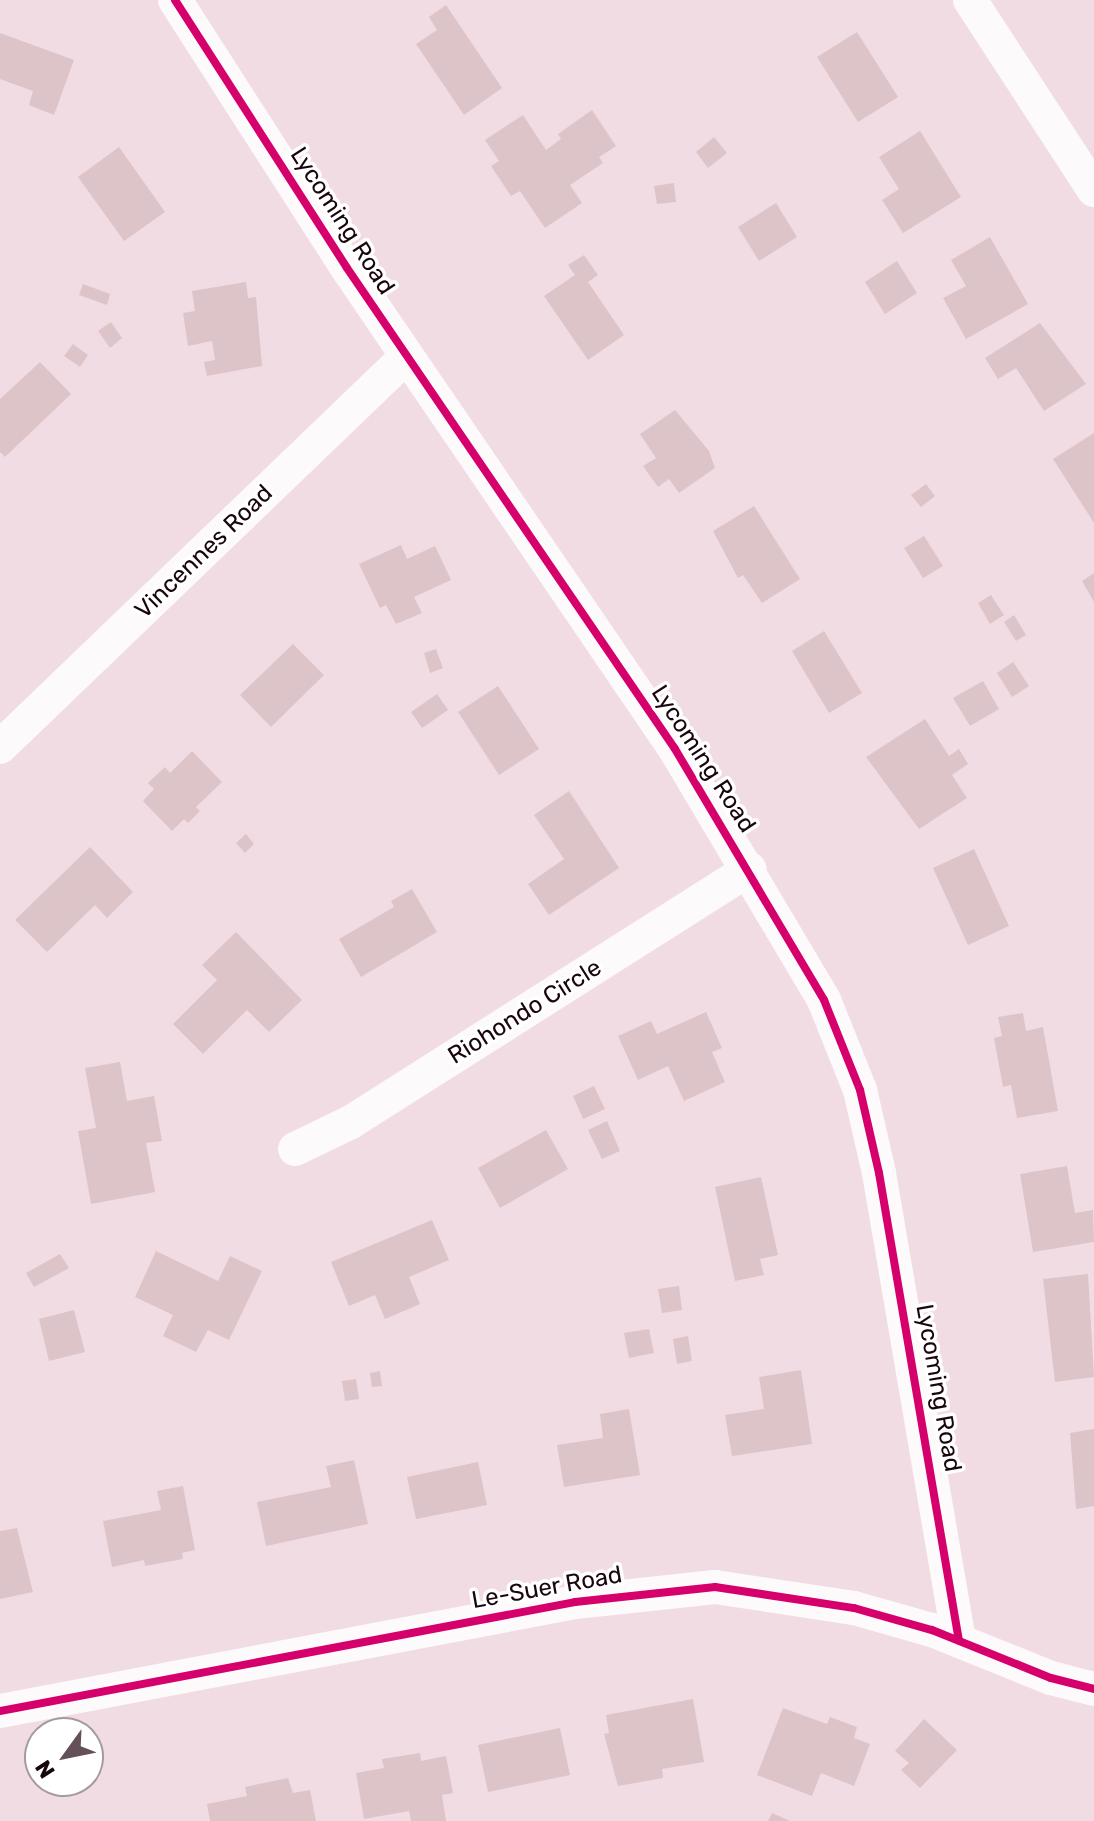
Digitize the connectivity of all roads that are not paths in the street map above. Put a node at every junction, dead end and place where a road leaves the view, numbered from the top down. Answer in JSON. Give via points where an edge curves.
{"nodes":[{"id":1,"x":175,"y":0,"type":"edge"},
{"id":2,"x":970,"y":0,"type":"edge"},
{"id":3,"x":1094,"y":190,"type":"edge"},
{"id":4,"x":407,"y":356,"type":"junction"},
{"id":5,"x":0,"y":747,"type":"edge"},
{"id":6,"x":750,"y":869,"type":"junction"},
{"id":7,"x":295,"y":1149,"type":"dead end"},
{"id":8,"x":959,"y":1640,"type":"junction"},
{"id":9,"x":1094,"y":1689,"type":"edge"},
{"id":10,"x":0,"y":1711,"type":"edge"}],
"edges":[{"from":1,"to":4,"type":"street","name":"Lycoming Road"},
{"from":2,"to":3,"type":"street"},
{"from":4,"to":5,"type":"street","name":"Vincennes Road"},
{"from":4,"to":6,"type":"street","name":"Lycoming Road","via":[[675,749]]},
{"from":6,"to":7,"type":"street","name":"Riohondo Circle","via":[[351,1122]]},
{"from":6,"to":8,"type":"street","name":"Lycoming Road","via":[[824,1000],[860,1090],[882,1188]]},
{"from":8,"to":9,"type":"street","name":"Le-Suer Road"},
{"from":8,"to":10,"type":"street","name":"Le-Suer Road","via":[[854,1608],[760,1592],[663,1589]]}]}
